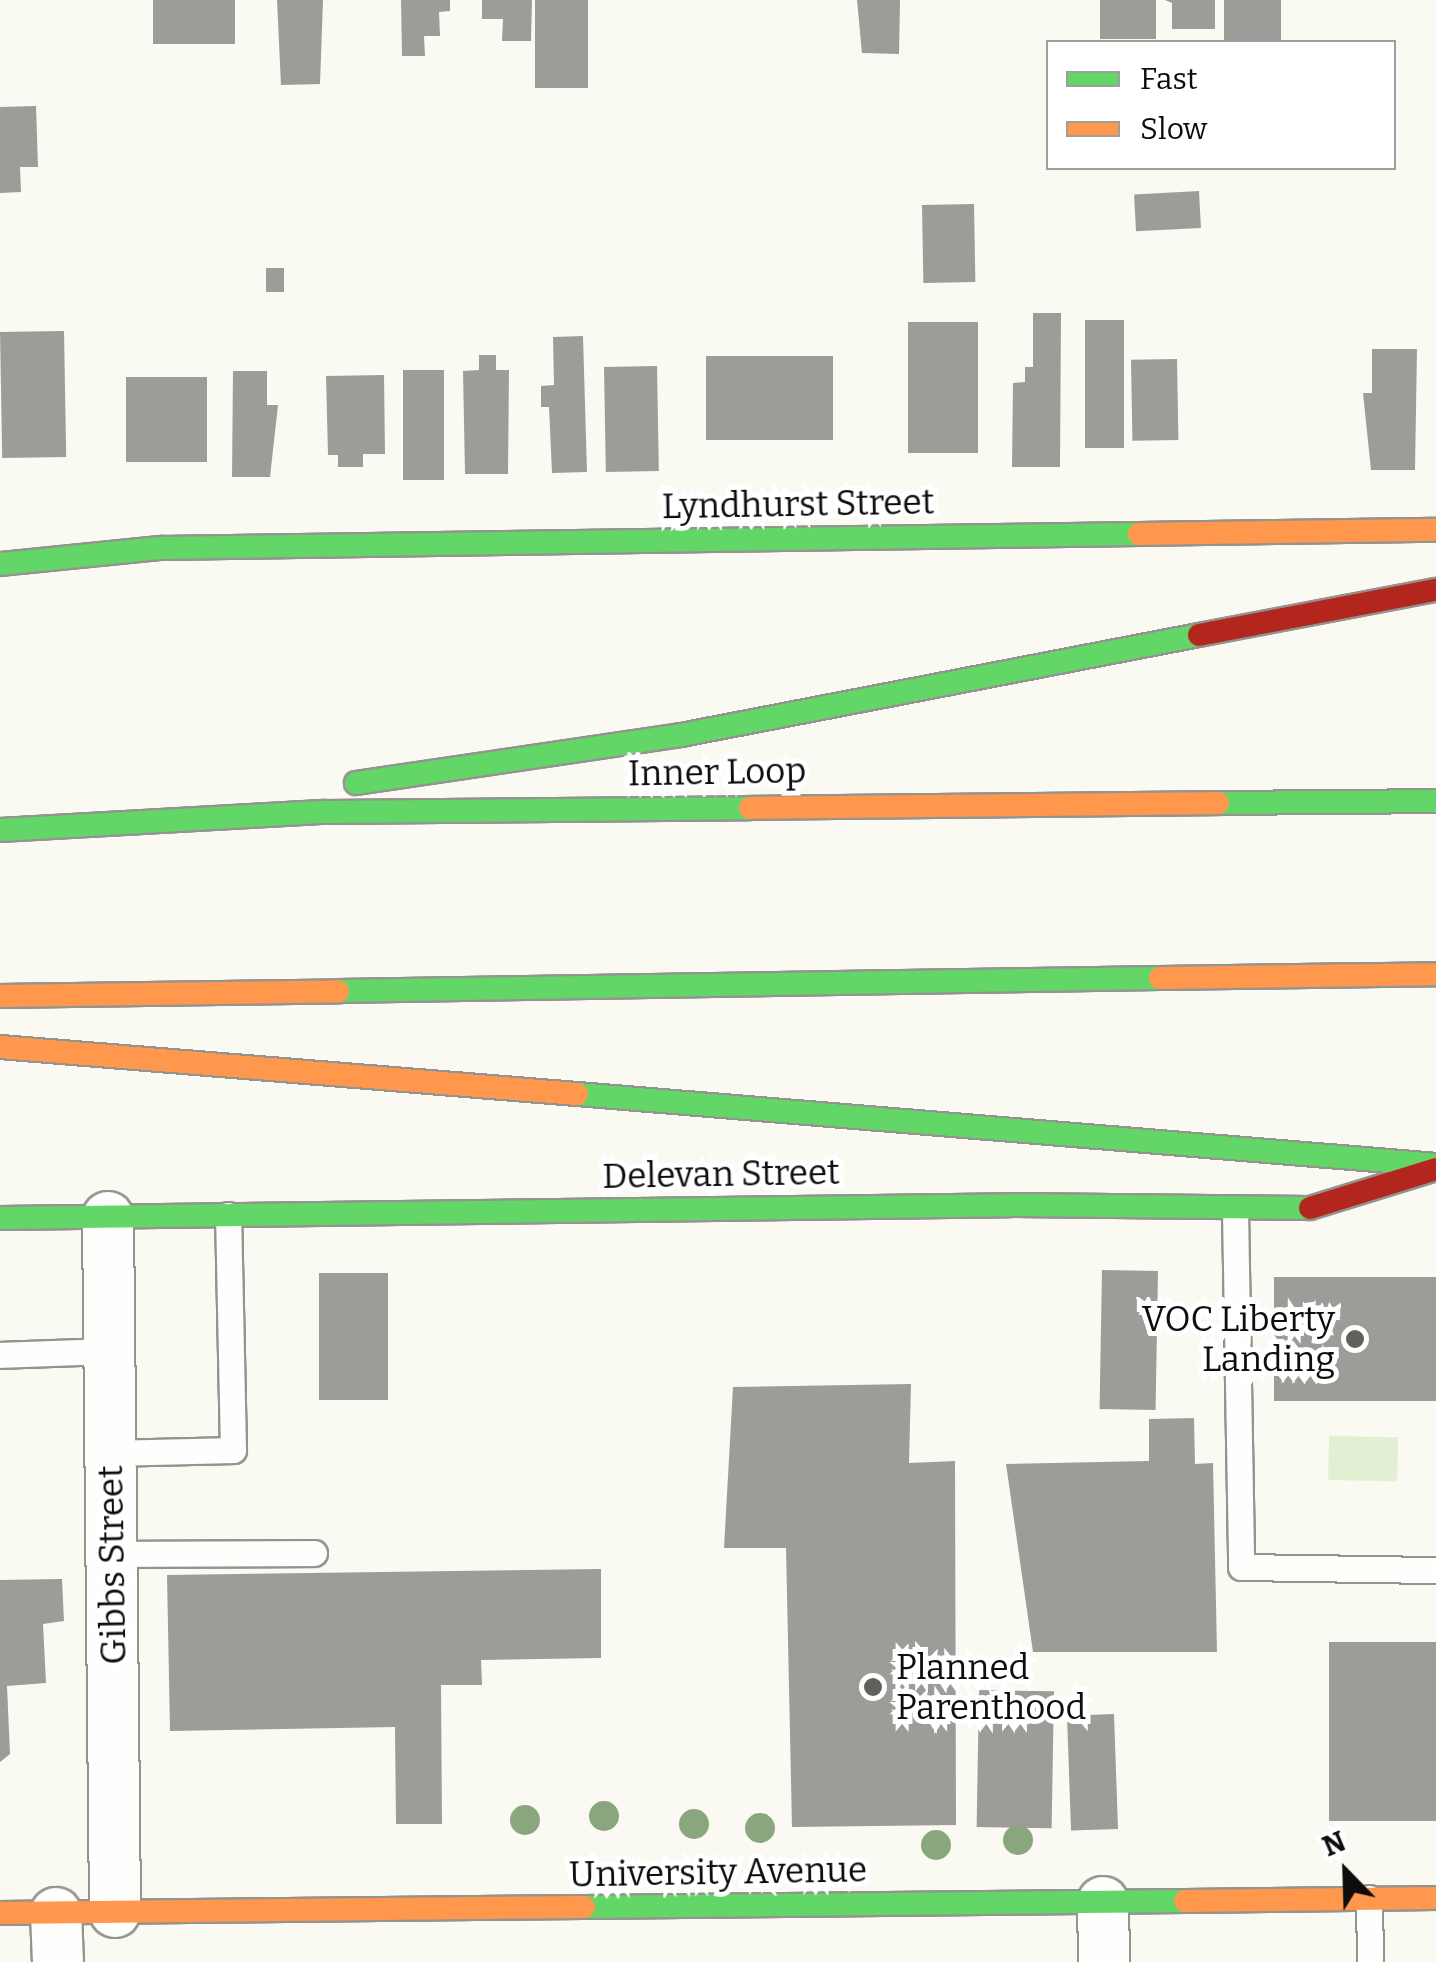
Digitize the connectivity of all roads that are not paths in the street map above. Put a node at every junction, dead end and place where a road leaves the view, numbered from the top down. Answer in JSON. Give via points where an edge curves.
{"nodes":[{"id":1,"x":1436,"y":530,"type":"edge"},
{"id":2,"x":0,"y":564,"type":"edge"},
{"id":3,"x":1436,"y":590,"type":"edge"},
{"id":4,"x":1270,"y":777,"type":"dead end"},
{"id":5,"x":1436,"y":801,"type":"edge"},
{"id":6,"x":820,"y":806,"type":"junction"},
{"id":7,"x":76,"y":822,"type":"junction"},
{"id":8,"x":0,"y":830,"type":"edge"},
{"id":9,"x":1388,"y":949,"type":"dead end"},
{"id":10,"x":1436,"y":974,"type":"edge"},
{"id":11,"x":1050,"y":976,"type":"junction"},
{"id":12,"x":0,"y":996,"type":"edge"},
{"id":13,"x":0,"y":1048,"type":"edge"},
{"id":14,"x":1436,"y":1168,"type":"edge"},
{"id":15,"x":1235,"y":1210,"type":"junction"},
{"id":16,"x":228,"y":1215,"type":"junction"},
{"id":17,"x":108,"y":1217,"type":"junction"},
{"id":18,"x":0,"y":1218,"type":"edge"},
{"id":19,"x":109,"y":1351,"type":"junction"},
{"id":20,"x":0,"y":1354,"type":"edge"},
{"id":21,"x":110,"y":1453,"type":"junction"},
{"id":22,"x":314,"y":1553,"type":"dead end"},
{"id":23,"x":112,"y":1554,"type":"junction"},
{"id":24,"x":1436,"y":1570,"type":"edge"},
{"id":25,"x":1369,"y":1898,"type":"junction"},
{"id":26,"x":1436,"y":1898,"type":"edge"},
{"id":27,"x":1103,"y":1902,"type":"junction"},
{"id":28,"x":0,"y":1912,"type":"edge"},
{"id":29,"x":56,"y":1912,"type":"junction"},
{"id":30,"x":116,"y":1912,"type":"junction"},
{"id":31,"x":58,"y":1962,"type":"edge"},
{"id":32,"x":1104,"y":1962,"type":"edge"},
{"id":33,"x":1370,"y":1962,"type":"edge"}],
"edges":[{"from":1,"to":2,"type":"main road","name":"Lyndhurst Street","via":[[161,548]]},
{"from":3,"to":7,"type":"main road","via":[[632,744]]},
{"from":4,"to":6,"type":"main road"},
{"from":5,"to":6,"type":"main road","name":"Inner Loop"},
{"from":6,"to":7,"type":"main road","name":"Inner Loop"},
{"from":7,"to":8,"type":"main road","name":"Inner Loop"},
{"from":9,"to":11,"type":"main road"},
{"from":10,"to":11,"type":"main road"},
{"from":11,"to":12,"type":"main road"},
{"from":13,"to":14,"type":"main road"},
{"from":14,"to":15,"type":"main road","name":"Delevan Street","via":[[1312,1208]]},
{"from":15,"to":16,"type":"main road","name":"Delevan Street","via":[[1014,1205]]},
{"from":15,"to":24,"type":"lane","via":[[1241,1566]]},
{"from":16,"to":17,"type":"main road","name":"Delevan Street"},
{"from":16,"to":21,"type":"lane","via":[[233,1450]]},
{"from":17,"to":18,"type":"main road","name":"Delevan Street"},
{"from":17,"to":19,"type":"street","name":"Gibbs Street"},
{"from":19,"to":20,"type":"lane"},
{"from":19,"to":21,"type":"street","name":"Gibbs Street"},
{"from":21,"to":23,"type":"street","name":"Gibbs Street"},
{"from":22,"to":23,"type":"lane"},
{"from":23,"to":30,"type":"street","name":"Gibbs Street"},
{"from":25,"to":26,"type":"main road","name":"University Avenue"},
{"from":25,"to":27,"type":"main road","name":"University Avenue"},
{"from":25,"to":33,"type":"lane"},
{"from":27,"to":30,"type":"main road","name":"University Avenue"},
{"from":27,"to":32,"type":"street"},
{"from":28,"to":29,"type":"main road","name":"University Avenue"},
{"from":29,"to":30,"type":"main road","name":"University Avenue"},
{"from":29,"to":31,"type":"street"}]}
